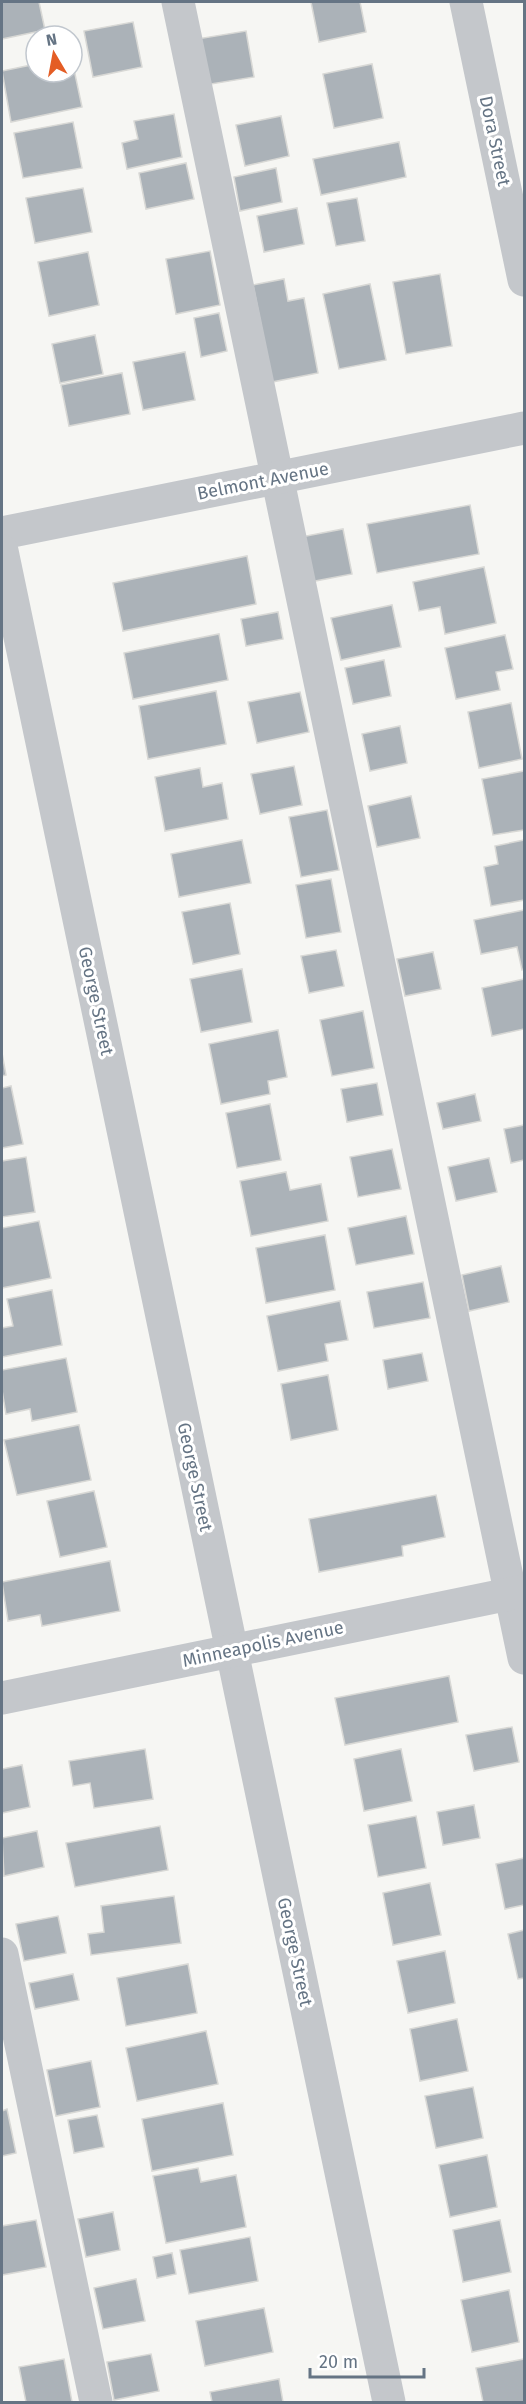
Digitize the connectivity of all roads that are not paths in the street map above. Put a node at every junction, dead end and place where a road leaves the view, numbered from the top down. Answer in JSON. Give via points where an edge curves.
{"nodes":[{"id":1,"x":178,"y":2,"type":"edge"},
{"id":2,"x":466,"y":2,"type":"edge"},
{"id":3,"x":525,"y":280,"type":"edge"},
{"id":4,"x":525,"y":428,"type":"edge"},
{"id":5,"x":278,"y":478,"type":"junction"},
{"id":6,"x":2,"y":533,"type":"edge"},
{"id":7,"x":2,"y":551,"type":"edge"},
{"id":8,"x":518,"y":1593,"type":"edge"},
{"id":9,"x":232,"y":1651,"type":"junction"},
{"id":10,"x":525,"y":1658,"type":"edge"},
{"id":11,"x":2,"y":1698,"type":"edge"},
{"id":12,"x":2,"y":1954,"type":"edge"},
{"id":13,"x":96,"y":2403,"type":"edge"},
{"id":14,"x":389,"y":2403,"type":"edge"}],
"edges":[{"from":1,"to":5,"type":"street"},
{"from":2,"to":3,"type":"street","name":"Dora Street"},
{"from":4,"to":5,"type":"street","name":"Belmont Avenue"},
{"from":5,"to":6,"type":"street","name":"Belmont Avenue"},
{"from":5,"to":8,"type":"street"},
{"from":7,"to":9,"type":"street","name":"George Street"},
{"from":8,"to":9,"type":"street","name":"Minneapolis Avenue"},
{"from":8,"to":10,"type":"street"},
{"from":9,"to":11,"type":"street","name":"Minneapolis Avenue"},
{"from":9,"to":14,"type":"street","name":"George Street"},
{"from":12,"to":13,"type":"street"}]}
